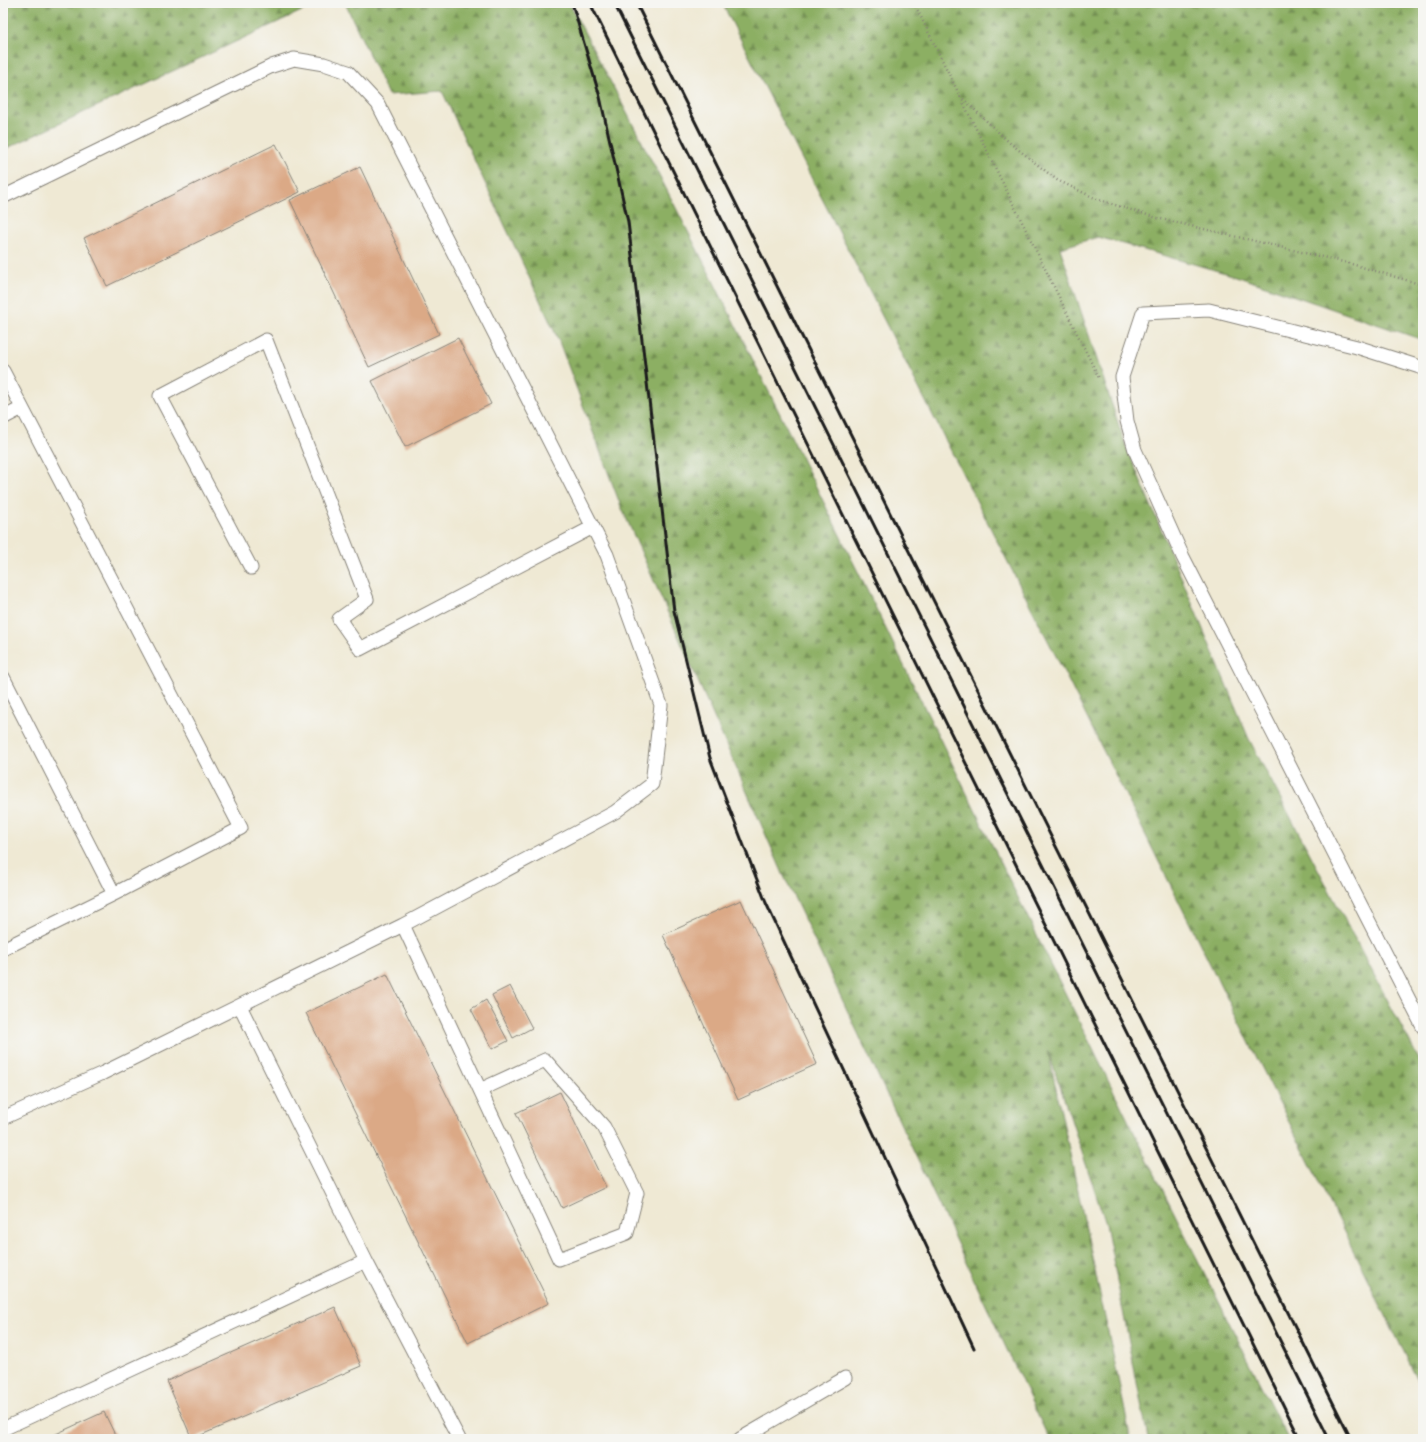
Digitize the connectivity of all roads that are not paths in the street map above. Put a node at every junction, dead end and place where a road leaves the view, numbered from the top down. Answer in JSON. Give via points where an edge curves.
{"nodes":[{"id":1,"x":3,"y":197,"type":"edge"},
{"id":2,"x":1423,"y":368,"type":"edge"},
{"id":3,"x":3,"y":372,"type":"edge"},
{"id":4,"x":22,"y":408,"type":"junction"},
{"id":5,"x":3,"y":418,"type":"edge"},
{"id":6,"x":593,"y":527,"type":"junction"},
{"id":7,"x":251,"y":568,"type":"dead end"},
{"id":8,"x":3,"y":678,"type":"edge"},
{"id":9,"x":114,"y":894,"type":"junction"},
{"id":10,"x":404,"y":925,"type":"junction"},
{"id":11,"x":3,"y":949,"type":"edge"},
{"id":12,"x":240,"y":1006,"type":"junction"},
{"id":13,"x":1423,"y":1027,"type":"edge"},
{"id":14,"x":480,"y":1090,"type":"junction"},
{"id":15,"x":3,"y":1118,"type":"edge"},
{"id":16,"x":366,"y":1261,"type":"junction"},
{"id":17,"x":845,"y":1378,"type":"dead end"},
{"id":18,"x":3,"y":1430,"type":"edge"},
{"id":19,"x":459,"y":1439,"type":"edge"},
{"id":20,"x":740,"y":1439,"type":"edge"}],
"edges":[{"from":1,"to":6,"type":"lane","via":[[272,66],[294,59],[324,64],[348,72],[378,104]]},
{"from":2,"to":13,"type":"lane","via":[[1357,347],[1209,310],[1143,313],[1122,377],[1127,421],[1135,450],[1183,556]]},
{"from":3,"to":4,"type":"lane"},
{"from":4,"to":5,"type":"lane"},
{"from":4,"to":9,"type":"lane","via":[[241,828]]},
{"from":6,"to":7,"type":"lane","via":[[360,649],[339,618],[367,599],[266,340],[160,396]]},
{"from":6,"to":10,"type":"lane","via":[[607,555],[661,705],[652,784],[615,812]]},
{"from":8,"to":9,"type":"lane"},
{"from":9,"to":11,"type":"lane"},
{"from":10,"to":12,"type":"lane"},
{"from":10,"to":14,"type":"lane"},
{"from":12,"to":15,"type":"lane"},
{"from":12,"to":16,"type":"lane"},
{"from":14,"to":14,"type":"lane","via":[[544,1060],[604,1127],[637,1192],[627,1233],[559,1259]]},
{"from":16,"to":18,"type":"lane"},
{"from":16,"to":19,"type":"lane"},
{"from":17,"to":20,"type":"lane"}]}
